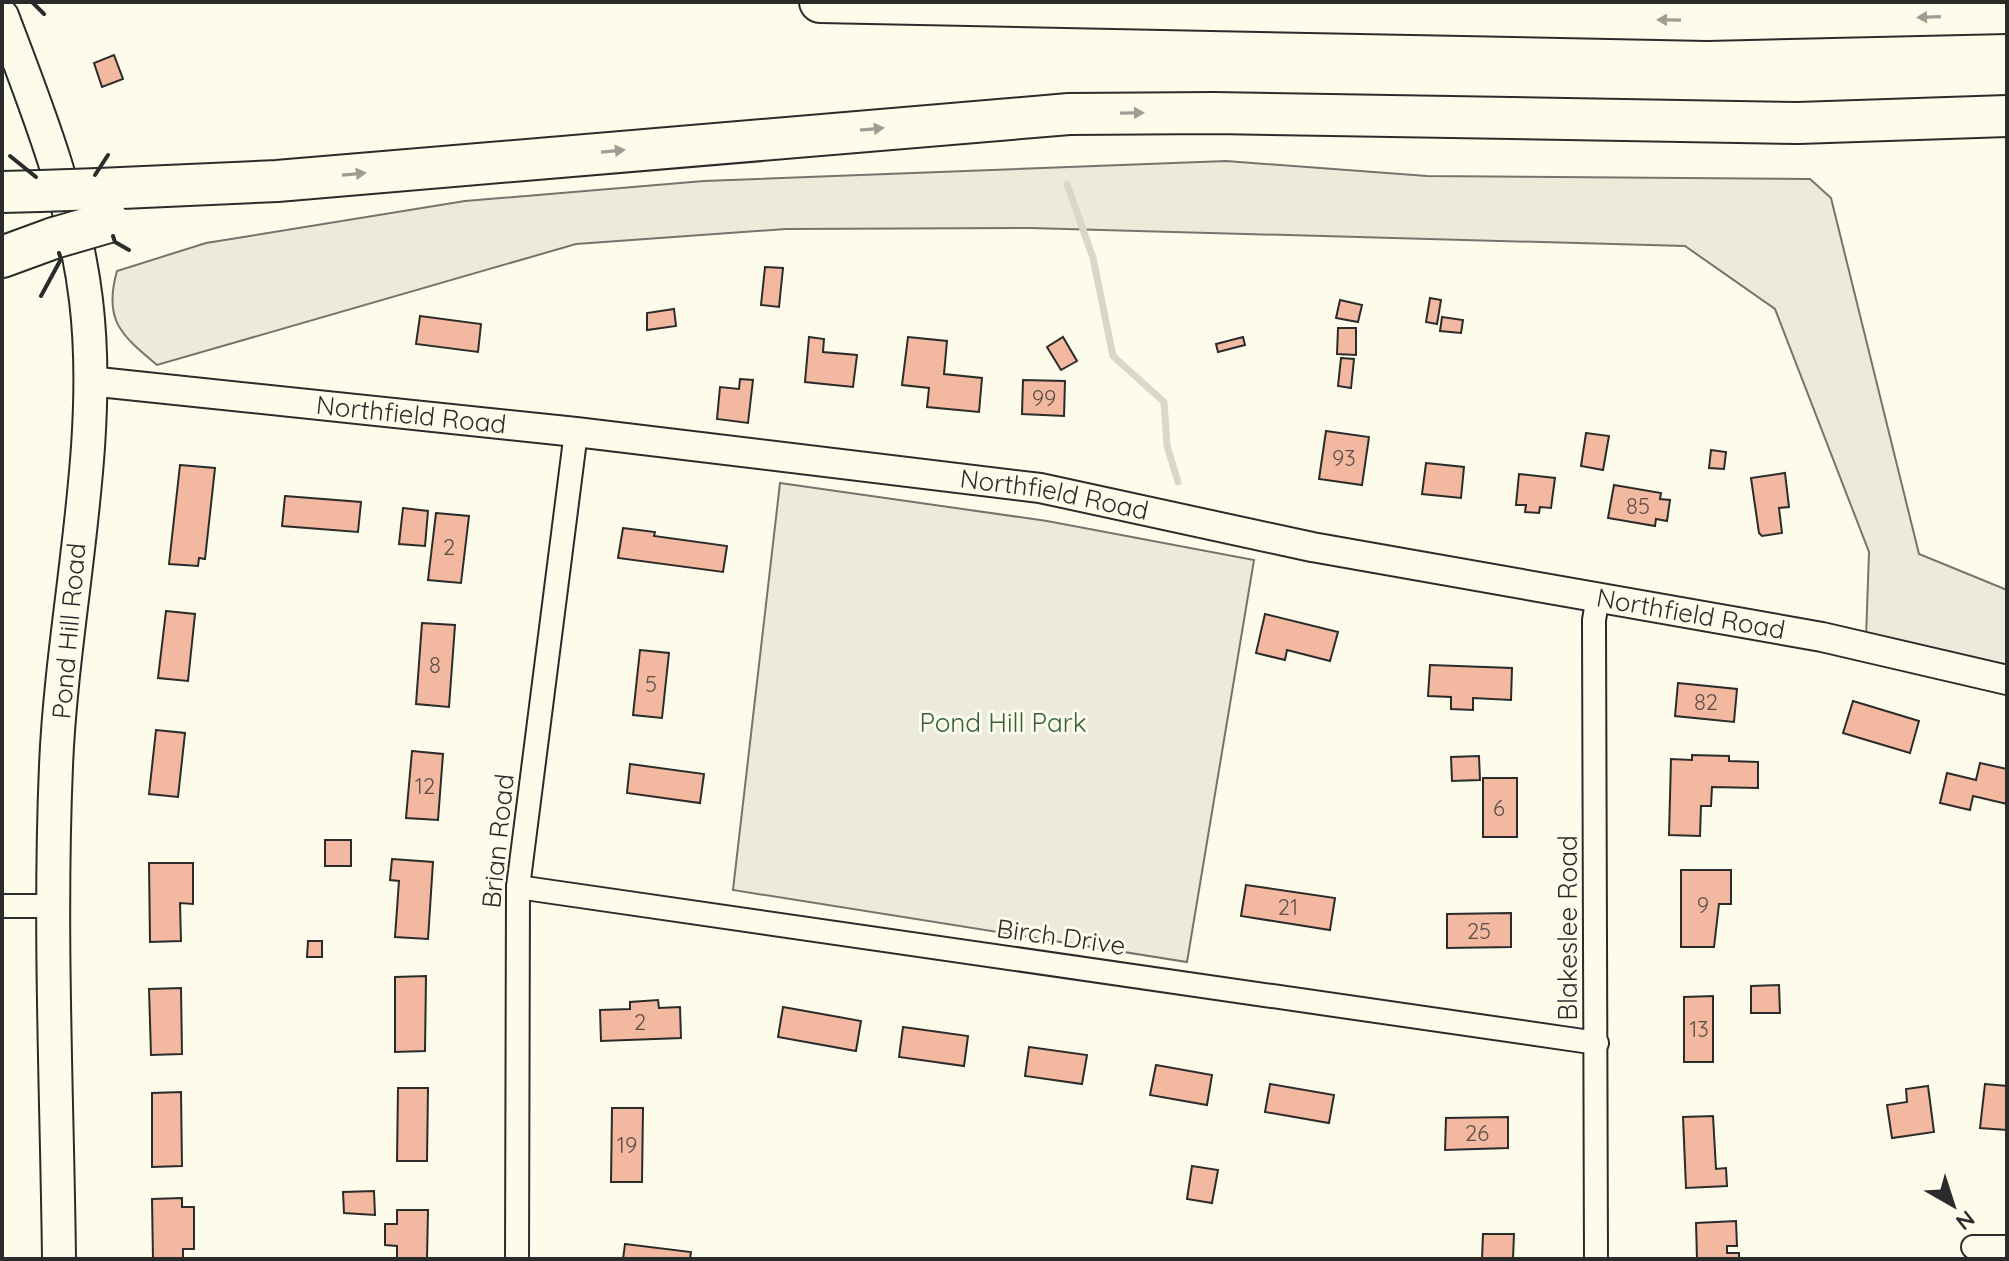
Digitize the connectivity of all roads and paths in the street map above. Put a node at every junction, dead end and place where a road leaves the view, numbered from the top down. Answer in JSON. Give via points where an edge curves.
{"nodes":[{"id":1,"x":820,"y":2,"type":"edge"},
{"id":2,"x":2007,"y":13,"type":"edge"},
{"id":3,"x":2,"y":16,"type":"edge"},
{"id":4,"x":2007,"y":116,"type":"edge"},
{"id":5,"x":21,"y":192,"type":"edge"},
{"id":6,"x":104,"y":205,"type":"junction"},
{"id":7,"x":2,"y":257,"type":"edge"},
{"id":8,"x":89,"y":381,"type":"junction"},
{"id":9,"x":576,"y":432,"type":"junction"},
{"id":10,"x":1598,"y":596,"type":"junction"},
{"id":11,"x":2007,"y":680,"type":"edge"},
{"id":12,"x":518,"y":887,"type":"junction"},
{"id":13,"x":2,"y":906,"type":"edge"},
{"id":14,"x":54,"y":906,"type":"junction"},
{"id":15,"x":1597,"y":1043,"type":"junction"},
{"id":16,"x":1973,"y":1247,"type":"dead end"},
{"id":17,"x":2007,"y":1247,"type":"edge"},
{"id":18,"x":59,"y":1259,"type":"edge"},
{"id":19,"x":517,"y":1259,"type":"edge"},
{"id":20,"x":1596,"y":1259,"type":"edge"}],
"edges":[{"from":2,"to":1,"type":"highway","one_way":true,"via":[[1707,20]]},
{"from":3,"to":8,"type":"main road","name":"Pond Hill Road","via":[[68,209],[86,303]]},
{"from":6,"to":4,"type":"highway","one_way":true,"via":[[277,181],[1069,114],[1783,123]]},
{"from":5,"to":6,"type":"highway","bridge":true},
{"from":6,"to":7,"type":"highway","bridge":true,"via":[[54,238]]},
{"from":8,"to":9,"type":"street","name":"Northfield Road"},
{"from":8,"to":14,"type":"main road","name":"Pond Hill Road","via":[[56,764]]},
{"from":9,"to":10,"type":"street","name":"Northfield Road","via":[[1040,488],[1312,547]]},
{"from":9,"to":12,"type":"street","name":"Brian Road"},
{"from":10,"to":11,"type":"street","name":"Northfield Road","via":[[1822,637]]},
{"from":10,"to":15,"type":"street","name":"Blakeslee Road"},
{"from":12,"to":15,"type":"street","name":"Birch Drive"},
{"from":12,"to":19,"type":"street","name":"Brian Road"},
{"from":13,"to":14,"type":"street"},
{"from":14,"to":18,"type":"main road","name":"Pond Hill Road"},
{"from":15,"to":20,"type":"street","name":"Blakeslee Road"},
{"from":16,"to":17,"type":"street"}]}
